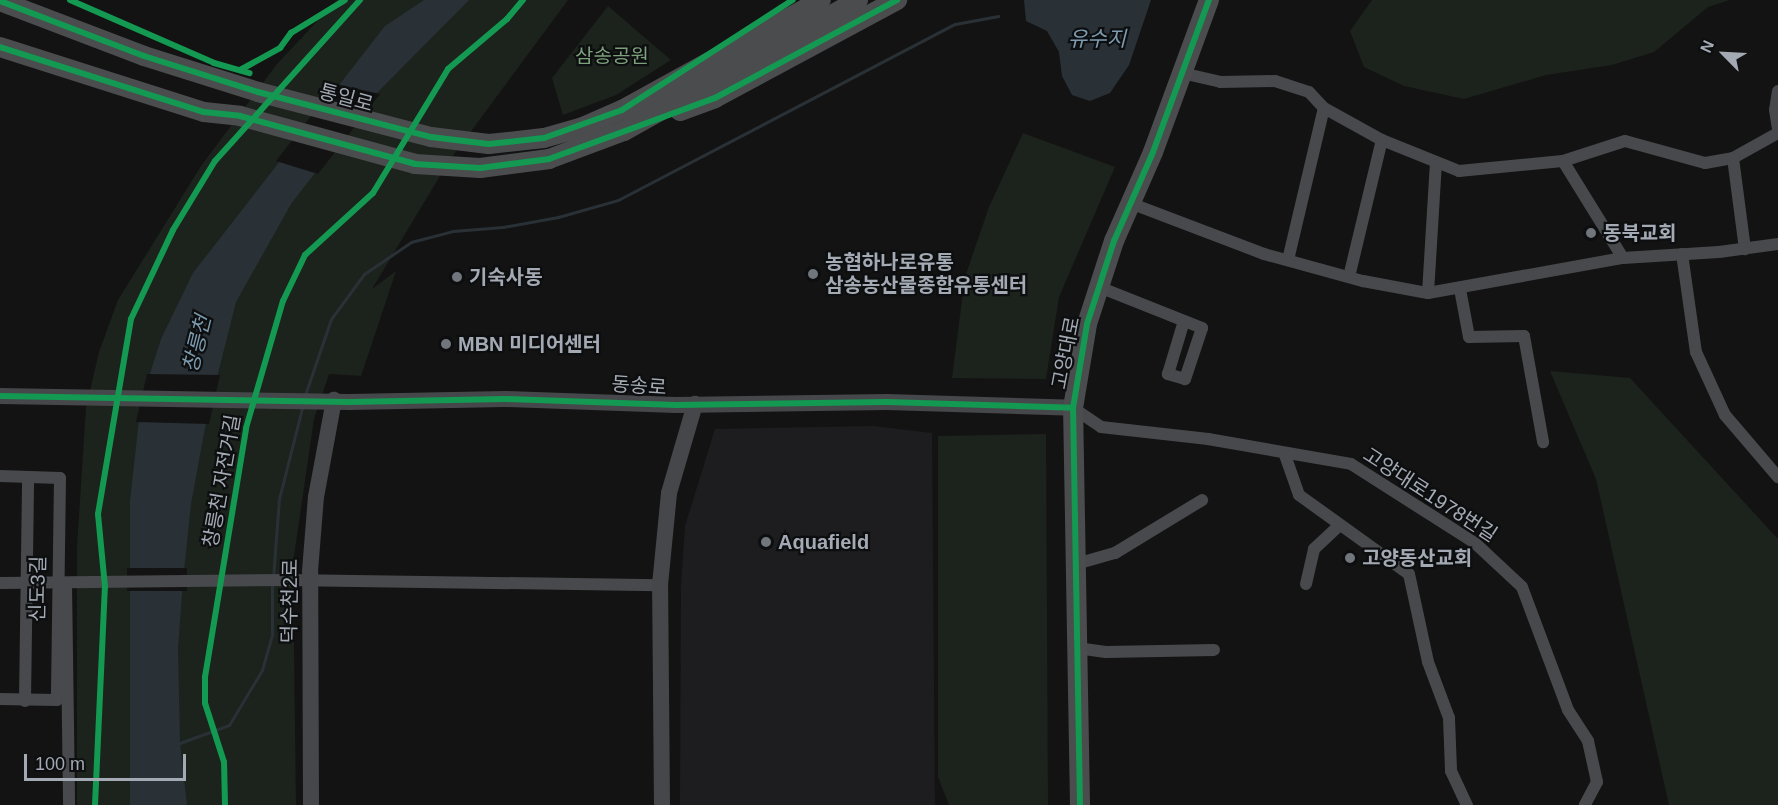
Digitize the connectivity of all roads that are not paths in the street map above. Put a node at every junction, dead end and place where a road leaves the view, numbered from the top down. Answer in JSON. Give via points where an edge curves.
{"nodes":[{"id":1,"x":793,"y":0,"type":"edge"},
{"id":2,"x":821,"y":0,"type":"edge"},
{"id":3,"x":858,"y":0,"type":"edge"},
{"id":4,"x":897,"y":0,"type":"edge"},
{"id":5,"x":1209,"y":0,"type":"edge"},
{"id":6,"x":0,"y":1,"type":"edge"},
{"id":7,"x":16,"y":4,"type":"edge"},
{"id":8,"x":0,"y":47,"type":"edge"},
{"id":9,"x":1182,"y":73,"type":"junction"},
{"id":10,"x":1778,"y":92,"type":"edge"},
{"id":11,"x":1324,"y":108,"type":"junction"},
{"id":12,"x":622,"y":110,"type":"junction"},
{"id":13,"x":1778,"y":128,"type":"edge"},
{"id":14,"x":624,"y":131,"type":"junction"},
{"id":15,"x":1778,"y":132,"type":"edge"},
{"id":16,"x":1382,"y":140,"type":"junction"},
{"id":17,"x":1733,"y":159,"type":"junction"},
{"id":18,"x":1563,"y":161,"type":"junction"},
{"id":19,"x":1436,"y":164,"type":"junction"},
{"id":20,"x":1130,"y":203,"type":"junction"},
{"id":21,"x":1778,"y":244,"type":"edge"},
{"id":22,"x":1745,"y":249,"type":"junction"},
{"id":23,"x":1682,"y":254,"type":"junction"},
{"id":24,"x":1623,"y":258,"type":"junction"},
{"id":25,"x":1288,"y":261,"type":"junction"},
{"id":26,"x":1350,"y":277,"type":"junction"},
{"id":27,"x":1099,"y":287,"type":"junction"},
{"id":28,"x":1460,"y":289,"type":"junction"},
{"id":29,"x":1428,"y":293,"type":"junction"},
{"id":30,"x":1184,"y":321,"type":"dead end"},
{"id":31,"x":0,"y":396,"type":"edge"},
{"id":32,"x":334,"y":400,"type":"junction"},
{"id":33,"x":695,"y":404,"type":"junction"},
{"id":34,"x":1073,"y":408,"type":"junction"},
{"id":35,"x":1543,"y":442,"type":"dead end"},
{"id":36,"x":1285,"y":455,"type":"junction"},
{"id":37,"x":0,"y":476,"type":"edge"},
{"id":38,"x":28,"y":477,"type":"junction"},
{"id":39,"x":1778,"y":477,"type":"edge"},
{"id":40,"x":1202,"y":500,"type":"dead end"},
{"id":41,"x":1340,"y":525,"type":"junction"},
{"id":42,"x":1076,"y":564,"type":"junction"},
{"id":43,"x":310,"y":581,"type":"junction"},
{"id":44,"x":0,"y":583,"type":"edge"},
{"id":45,"x":25,"y":583,"type":"junction"},
{"id":46,"x":61,"y":583,"type":"junction"},
{"id":47,"x":1306,"y":584,"type":"dead end"},
{"id":48,"x":660,"y":585,"type":"junction"},
{"id":49,"x":1077,"y":648,"type":"junction"},
{"id":50,"x":1214,"y":650,"type":"dead end"},
{"id":51,"x":0,"y":699,"type":"edge"},
{"id":52,"x":25,"y":701,"type":"junction"},
{"id":53,"x":69,"y":805,"type":"edge"},
{"id":54,"x":311,"y":805,"type":"edge"},
{"id":55,"x":662,"y":805,"type":"edge"},
{"id":56,"x":1080,"y":805,"type":"edge"},
{"id":57,"x":1467,"y":805,"type":"edge"},
{"id":58,"x":1585,"y":805,"type":"edge"}],
"edges":[{"from":1,"to":12,"type":"main road"},
{"from":2,"to":12,"type":"main road","name":"통일로"},
{"from":3,"to":14,"type":"main road"},
{"from":4,"to":14,"type":"main road","via":[[716,98]]},
{"from":5,"to":9,"type":"main road","name":"고양대로"},
{"from":6,"to":7,"type":"main road","name":"통일로"},
{"from":7,"to":12,"type":"main road","name":"통일로","via":[[144,56],[258,92],[431,137],[489,144],[544,138]]},
{"from":8,"to":14,"type":"main road","via":[[139,94],[204,112],[240,116],[415,164],[464,168],[516,166],[588,147]]},
{"from":9,"to":11,"type":"street","via":[[1220,82],[1275,81],[1309,92]]},
{"from":9,"to":20,"type":"main road","name":"고양대로"},
{"from":10,"to":13,"type":"street"},
{"from":11,"to":16,"type":"street"},
{"from":11,"to":25,"type":"street"},
{"from":15,"to":17,"type":"street"},
{"from":16,"to":19,"type":"street"},
{"from":16,"to":26,"type":"street"},
{"from":17,"to":18,"type":"street","via":[[1705,163],[1624,141]]},
{"from":17,"to":22,"type":"street"},
{"from":18,"to":19,"type":"street","via":[[1459,171]]},
{"from":18,"to":24,"type":"street"},
{"from":19,"to":29,"type":"street"},
{"from":20,"to":25,"type":"street"},
{"from":20,"to":27,"type":"main road","name":"고양대로"},
{"from":21,"to":22,"type":"street"},
{"from":22,"to":23,"type":"street"},
{"from":23,"to":24,"type":"street"},
{"from":23,"to":39,"type":"street","via":[[1696,352],[1725,415]]},
{"from":24,"to":28,"type":"street"},
{"from":25,"to":26,"type":"street"},
{"from":26,"to":29,"type":"street"},
{"from":27,"to":30,"type":"street"},
{"from":27,"to":34,"type":"main road","name":"고양대로","via":[[1086,324]]},
{"from":28,"to":29,"type":"street"},
{"from":28,"to":35,"type":"street","via":[[1469,337],[1524,336]]},
{"from":31,"to":32,"type":"main road","name":"동송로"},
{"from":32,"to":33,"type":"main road","name":"동송로","via":[[606,400]]},
{"from":32,"to":43,"type":"main road","name":"덕수천2로","via":[[316,497]]},
{"from":33,"to":34,"type":"main road","name":"동송로","via":[[887,402]]},
{"from":33,"to":48,"type":"main road","name":"동송로","via":[[669,493]]},
{"from":34,"to":36,"type":"street","name":"고양대로1978번길","via":[[1101,427],[1209,439]]},
{"from":34,"to":42,"type":"main road","name":"고양대로"},
{"from":36,"to":41,"type":"street","via":[[1299,495]]},
{"from":36,"to":58,"type":"street","name":"고양대로1978번길","via":[[1351,464],[1475,543],[1522,587],[1568,710],[1588,741],[1598,782]]},
{"from":37,"to":38,"type":"street"},
{"from":38,"to":45,"type":"street"},
{"from":38,"to":46,"type":"street","name":"신도3길","via":[[60,477]]},
{"from":40,"to":42,"type":"street","via":[[1115,553]]},
{"from":41,"to":47,"type":"street","via":[[1314,549]]},
{"from":41,"to":57,"type":"street","via":[[1409,574],[1428,662],[1449,718],[1451,771]]},
{"from":42,"to":49,"type":"main road","name":"고양대로"},
{"from":43,"to":46,"type":"street"},
{"from":43,"to":48,"type":"street"},
{"from":43,"to":54,"type":"main road","name":"덕수천2로"},
{"from":44,"to":45,"type":"street"},
{"from":45,"to":46,"type":"street"},
{"from":45,"to":52,"type":"street"},
{"from":46,"to":52,"type":"street","name":"신도3길","via":[[57,700]]},
{"from":46,"to":53,"type":"street","name":"신도3길"},
{"from":48,"to":55,"type":"main road","name":"동송로"},
{"from":49,"to":50,"type":"street","via":[[1106,652]]},
{"from":49,"to":56,"type":"main road","name":"고양대로"},
{"from":51,"to":52,"type":"street"}]}
